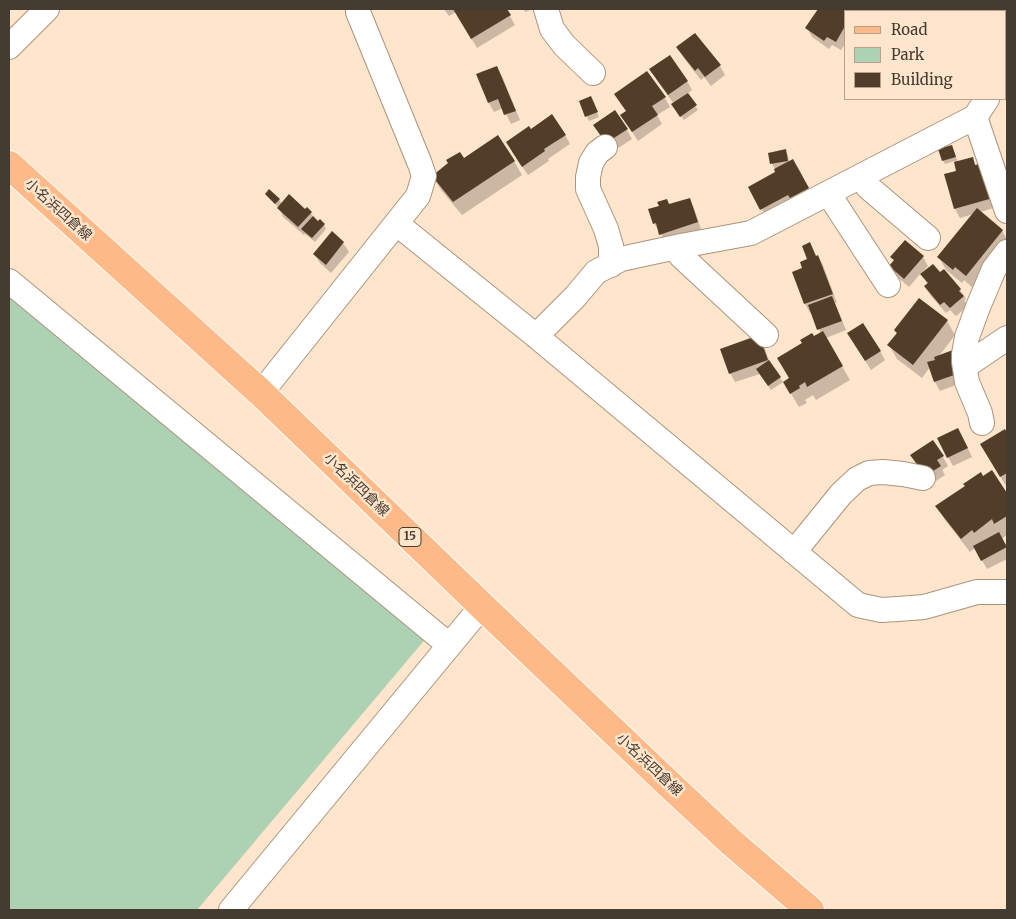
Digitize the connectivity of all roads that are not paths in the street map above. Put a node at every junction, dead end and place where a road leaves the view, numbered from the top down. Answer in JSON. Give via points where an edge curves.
{"nodes":[{"id":1,"x":47,"y":9,"type":"edge"},
{"id":2,"x":358,"y":9,"type":"edge"},
{"id":3,"x":546,"y":9,"type":"edge"},
{"id":4,"x":9,"y":47,"type":"edge"},
{"id":5,"x":593,"y":73,"type":"dead end"},
{"id":6,"x":981,"y":108,"type":"edge"},
{"id":7,"x":605,"y":147,"type":"dead end"},
{"id":8,"x":9,"y":165,"type":"edge"},
{"id":9,"x":861,"y":176,"type":"junction"},
{"id":10,"x":828,"y":193,"type":"junction"},
{"id":11,"x":1007,"y":211,"type":"edge"},
{"id":12,"x":397,"y":224,"type":"junction"},
{"id":13,"x":928,"y":238,"type":"dead end"},
{"id":14,"x":675,"y":248,"type":"junction"},
{"id":15,"x":1007,"y":252,"type":"edge"},
{"id":16,"x":611,"y":265,"type":"junction"},
{"id":17,"x":9,"y":282,"type":"edge"},
{"id":18,"x":888,"y":285,"type":"dead end"},
{"id":19,"x":766,"y":335,"type":"dead end"},
{"id":20,"x":536,"y":336,"type":"junction"},
{"id":21,"x":1007,"y":338,"type":"edge"},
{"id":22,"x":964,"y":362,"type":"junction"},
{"id":23,"x":261,"y":393,"type":"junction"},
{"id":24,"x":982,"y":424,"type":"dead end"},
{"id":25,"x":923,"y":478,"type":"dead end"},
{"id":26,"x":794,"y":552,"type":"junction"},
{"id":27,"x":1007,"y":592,"type":"edge"},
{"id":28,"x":482,"y":606,"type":"junction"},
{"id":29,"x":450,"y":646,"type":"junction"},
{"id":30,"x":231,"y":910,"type":"edge"},
{"id":31,"x":810,"y":910,"type":"edge"}],
"edges":[{"from":1,"to":4,"type":"street"},
{"from":2,"to":12,"type":"street","via":[[424,176],[418,196]]},
{"from":3,"to":5,"type":"street","via":[[552,29]]},
{"from":6,"to":9,"type":"street"},
{"from":6,"to":11,"type":"street"},
{"from":7,"to":16,"type":"street","via":[[591,163],[588,190],[606,229],[611,246]]},
{"from":8,"to":23,"type":"main road","name":"小名浜四倉線","number":"15"},
{"from":9,"to":10,"type":"street"},
{"from":9,"to":13,"type":"street","via":[[868,187]]},
{"from":10,"to":14,"type":"street","via":[[751,233]]},
{"from":10,"to":18,"type":"street"},
{"from":12,"to":20,"type":"street"},
{"from":12,"to":23,"type":"street"},
{"from":14,"to":16,"type":"street","via":[[621,259]]},
{"from":14,"to":19,"type":"street"},
{"from":15,"to":22,"type":"street","via":[[994,269],[978,306],[967,337]]},
{"from":16,"to":20,"type":"street","via":[[596,272],[576,297]]},
{"from":17,"to":29,"type":"street"},
{"from":20,"to":26,"type":"street"},
{"from":21,"to":22,"type":"street","via":[[972,361]]},
{"from":22,"to":24,"type":"street","via":[[967,382]]},
{"from":23,"to":28,"type":"main road","name":"小名浜四倉線","number":"15"},
{"from":25,"to":26,"type":"street","via":[[869,472],[856,479]]},
{"from":26,"to":27,"type":"street","via":[[858,605],[881,610],[924,607],[977,592]]},
{"from":28,"to":29,"type":"street"},
{"from":28,"to":31,"type":"main road","name":"小名浜四倉線","number":"15","via":[[731,842]]},
{"from":29,"to":30,"type":"street"}]}
